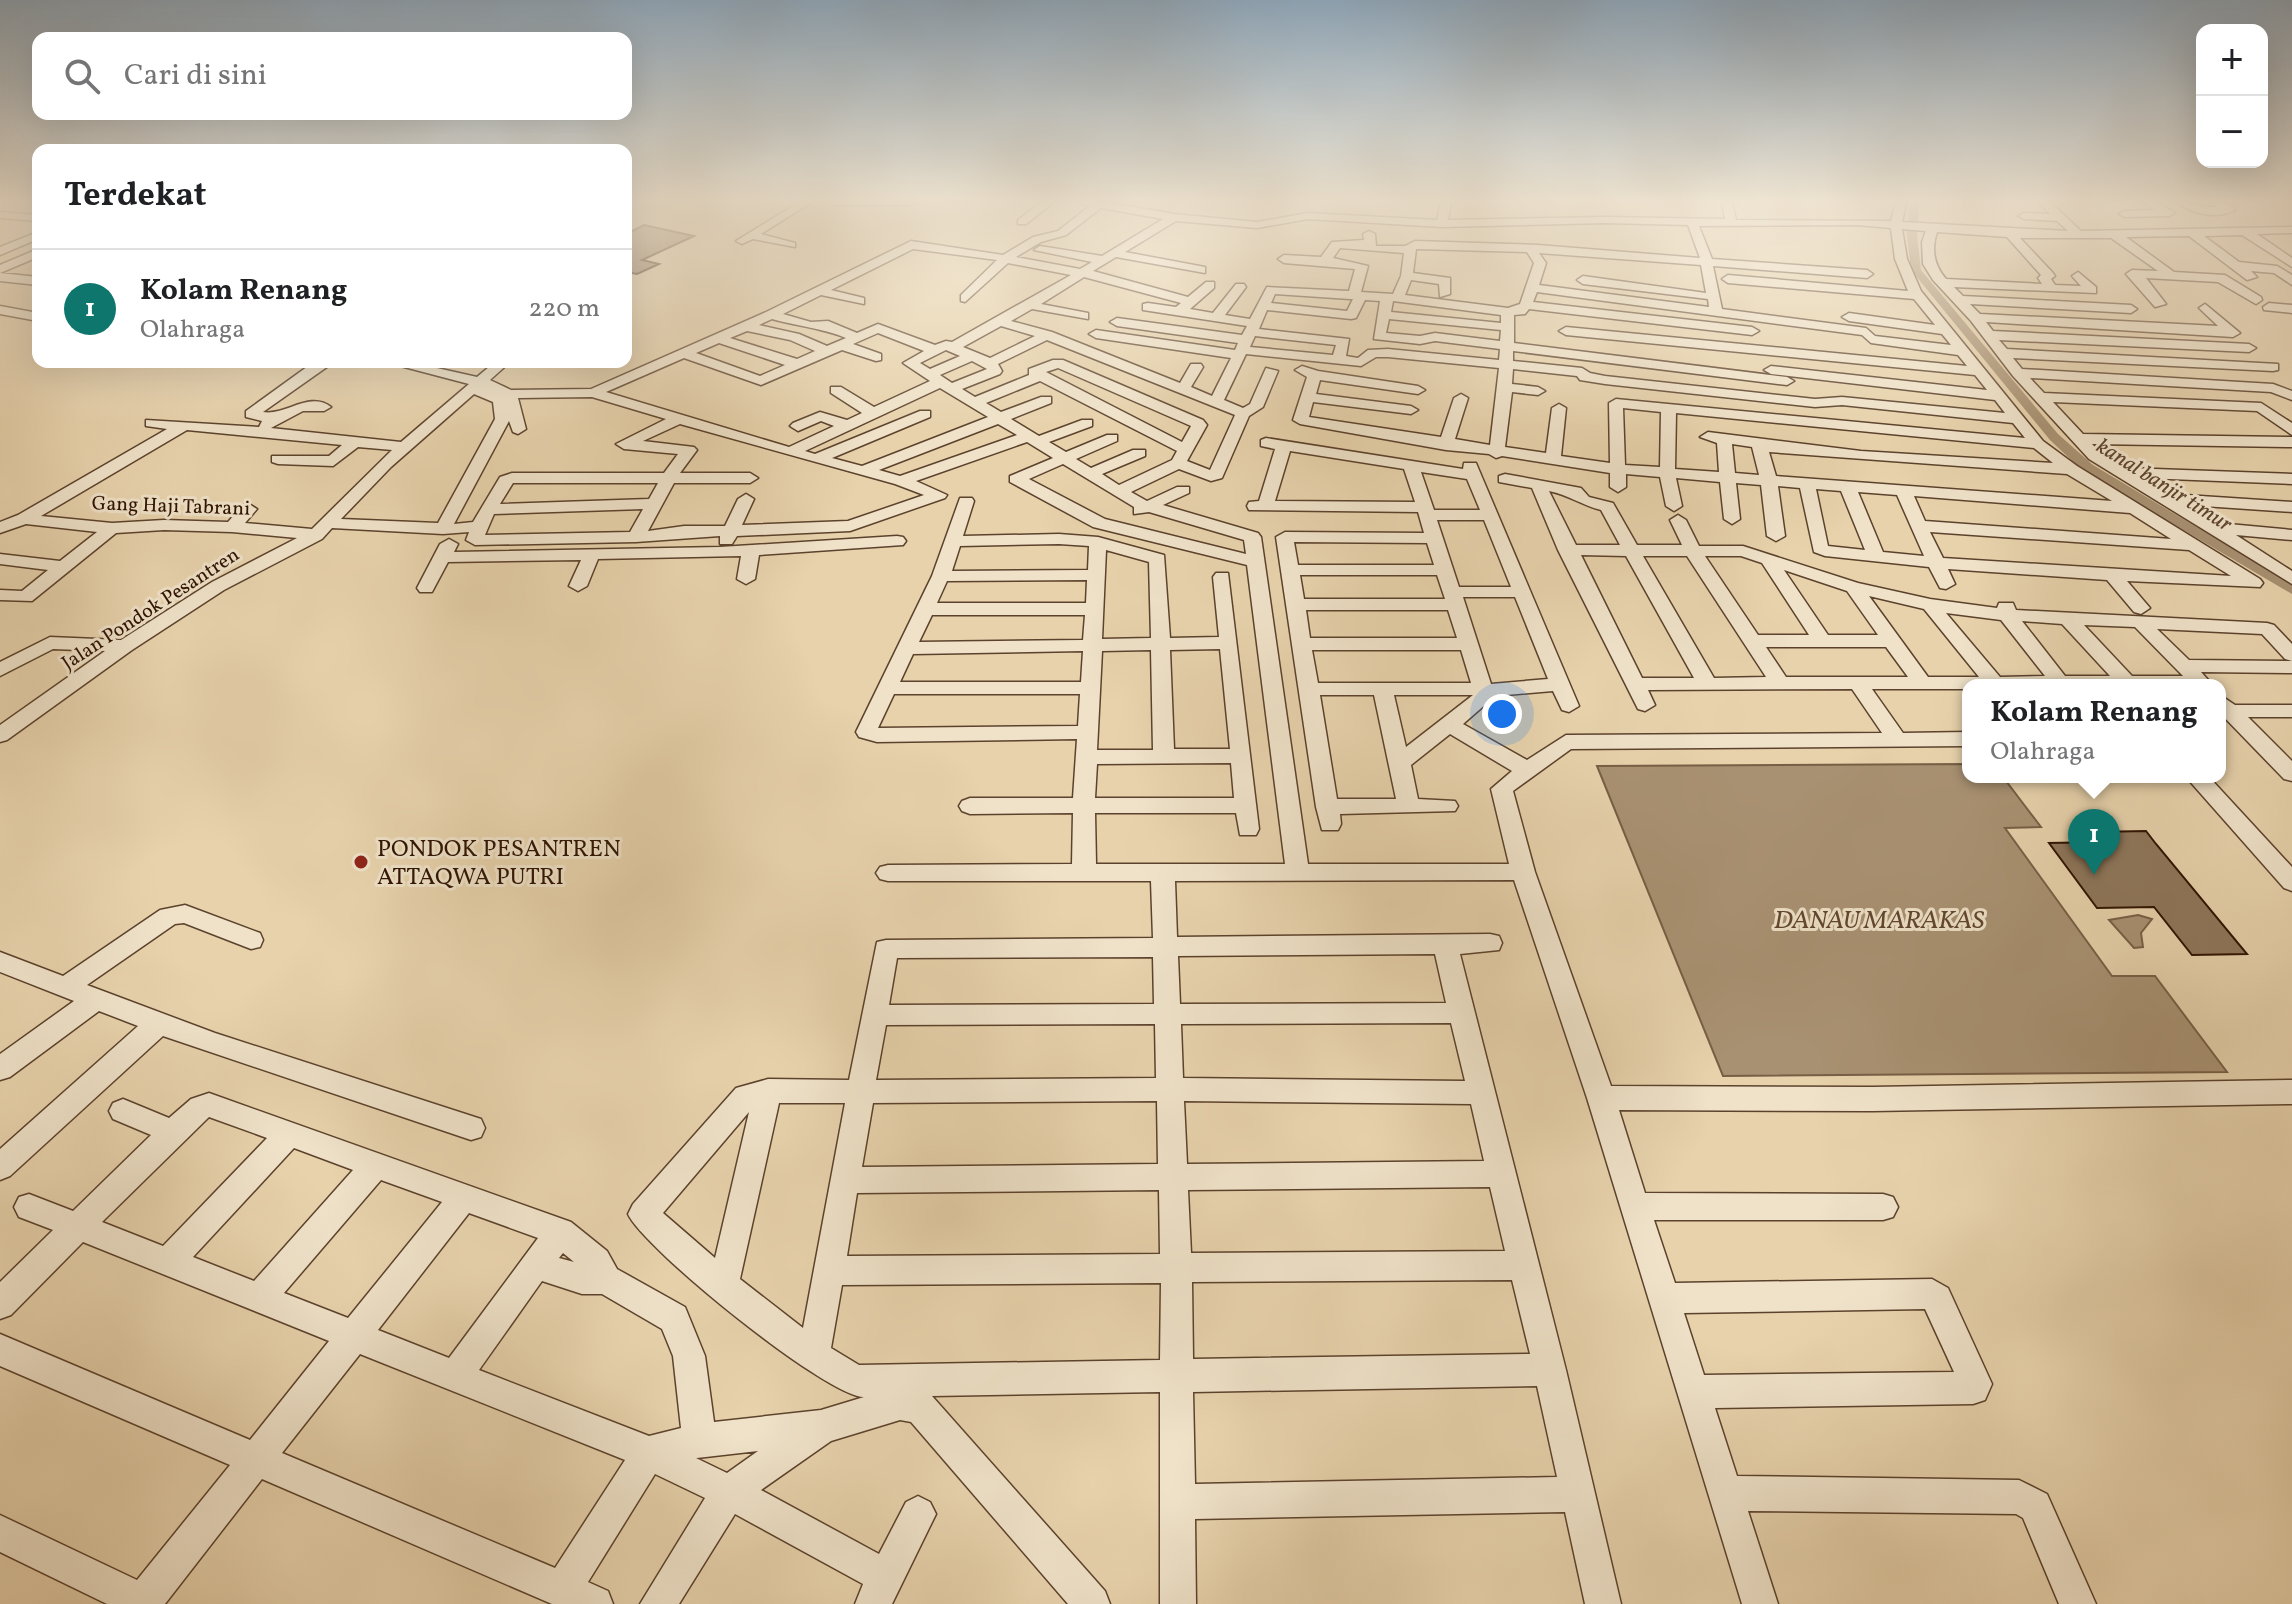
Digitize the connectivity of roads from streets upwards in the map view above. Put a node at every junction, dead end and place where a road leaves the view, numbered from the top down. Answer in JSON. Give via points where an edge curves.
{"nodes":[{"id":1,"x":0,"y":277,"type":"edge"},
{"id":2,"x":852,"y":277,"type":"edge"},
{"id":3,"x":987,"y":277,"type":"edge"},
{"id":4,"x":1078,"y":277,"type":"edge"},
{"id":5,"x":1098,"y":277,"type":"edge"},
{"id":6,"x":1361,"y":277,"type":"edge"},
{"id":7,"x":1406,"y":277,"type":"edge"},
{"id":8,"x":1414,"y":277,"type":"edge"},
{"id":9,"x":1536,"y":277,"type":"edge"},
{"id":10,"x":1591,"y":277,"type":"edge"},
{"id":11,"x":1700,"y":277,"type":"edge"},
{"id":12,"x":1900,"y":277,"type":"edge"},
{"id":13,"x":1938,"y":277,"type":"edge"},
{"id":14,"x":2047,"y":277,"type":"edge"},
{"id":15,"x":2079,"y":277,"type":"edge"},
{"id":16,"x":2171,"y":277,"type":"edge"},
{"id":17,"x":2202,"y":277,"type":"edge"},
{"id":18,"x":1566,"y":278,"type":"dead end"},
{"id":19,"x":1708,"y":278,"type":"junction"},
{"id":20,"x":32,"y":280,"type":"edge"},
{"id":21,"x":1590,"y":281,"type":"junction"},
{"id":22,"x":1942,"y":283,"type":"junction"},
{"id":23,"x":1210,"y":285,"type":"dead end"},
{"id":24,"x":1240,"y":287,"type":"dead end"},
{"id":25,"x":1533,"y":288,"type":"junction"},
{"id":26,"x":2051,"y":288,"type":"junction"},
{"id":27,"x":2092,"y":290,"type":"junction"},
{"id":28,"x":822,"y":291,"type":"junction"},
{"id":29,"x":1444,"y":294,"type":"dead end"},
{"id":30,"x":1358,"y":296,"type":"junction"},
{"id":31,"x":1918,"y":296,"type":"junction"},
{"id":32,"x":1167,"y":297,"type":"junction"},
{"id":33,"x":1713,"y":297,"type":"junction"},
{"id":34,"x":965,"y":298,"type":"dead end"},
{"id":35,"x":1392,"y":298,"type":"junction"},
{"id":36,"x":1958,"y":300,"type":"junction"},
{"id":37,"x":2256,"y":300,"type":"dead end"},
{"id":38,"x":859,"y":301,"type":"dead end"},
{"id":39,"x":1191,"y":302,"type":"junction"},
{"id":40,"x":797,"y":303,"type":"junction"},
{"id":41,"x":2160,"y":304,"type":"junction"},
{"id":42,"x":1030,"y":305,"type":"junction"},
{"id":43,"x":1263,"y":306,"type":"junction"},
{"id":44,"x":1148,"y":307,"type":"junction"},
{"id":45,"x":2269,"y":307,"type":"dead end"},
{"id":46,"x":2112,"y":308,"type":"junction"},
{"id":47,"x":2205,"y":308,"type":"dead end"},
{"id":48,"x":1518,"y":309,"type":"junction"},
{"id":49,"x":2131,"y":309,"type":"junction"},
{"id":50,"x":2292,"y":309,"type":"edge"},
{"id":51,"x":0,"y":310,"type":"edge"},
{"id":52,"x":1298,"y":310,"type":"junction"},
{"id":53,"x":1179,"y":312,"type":"junction"},
{"id":54,"x":1322,"y":312,"type":"junction"},
{"id":55,"x":1717,"y":312,"type":"junction"},
{"id":56,"x":834,"y":313,"type":"dead end"},
{"id":57,"x":771,"y":315,"type":"junction"},
{"id":58,"x":1384,"y":315,"type":"junction"},
{"id":59,"x":32,"y":316,"type":"edge"},
{"id":60,"x":1083,"y":316,"type":"dead end"},
{"id":61,"x":1216,"y":318,"type":"junction"},
{"id":62,"x":1976,"y":318,"type":"junction"},
{"id":63,"x":1000,"y":322,"type":"junction"},
{"id":64,"x":1117,"y":322,"type":"junction"},
{"id":65,"x":744,"y":326,"type":"junction"},
{"id":66,"x":1506,"y":327,"type":"junction"},
{"id":67,"x":2149,"y":327,"type":"junction"},
{"id":68,"x":1718,"y":328,"type":"junction"},
{"id":69,"x":2185,"y":329,"type":"junction"},
{"id":70,"x":1946,"y":331,"type":"junction"},
{"id":71,"x":2230,"y":331,"type":"junction"},
{"id":72,"x":1821,"y":332,"type":"junction"},
{"id":73,"x":1047,"y":335,"type":"junction"},
{"id":74,"x":1989,"y":335,"type":"junction"},
{"id":75,"x":1288,"y":336,"type":"junction"},
{"id":76,"x":856,"y":337,"type":"junction"},
{"id":77,"x":718,"y":338,"type":"junction"},
{"id":78,"x":1312,"y":338,"type":"junction"},
{"id":79,"x":1248,"y":340,"type":"junction"},
{"id":80,"x":839,"y":344,"type":"junction"},
{"id":81,"x":1721,"y":345,"type":"junction"},
{"id":82,"x":955,"y":346,"type":"junction"},
{"id":83,"x":1507,"y":346,"type":"junction"},
{"id":84,"x":824,"y":350,"type":"junction"},
{"id":85,"x":934,"y":350,"type":"junction"},
{"id":86,"x":1962,"y":351,"type":"junction"},
{"id":87,"x":1011,"y":352,"type":"junction"},
{"id":88,"x":683,"y":353,"type":"junction"},
{"id":89,"x":2002,"y":353,"type":"junction"},
{"id":90,"x":2178,"y":354,"type":"junction"},
{"id":91,"x":973,"y":355,"type":"junction"},
{"id":92,"x":1646,"y":355,"type":"dead end"},
{"id":93,"x":1826,"y":356,"type":"junction"},
{"id":94,"x":876,"y":357,"type":"dead end"},
{"id":95,"x":1307,"y":358,"type":"junction"},
{"id":96,"x":1163,"y":360,"type":"dead end"},
{"id":97,"x":1338,"y":360,"type":"junction"},
{"id":98,"x":990,"y":363,"type":"junction"},
{"id":99,"x":797,"y":364,"type":"junction"},
{"id":100,"x":1724,"y":364,"type":"junction"},
{"id":101,"x":1506,"y":365,"type":"junction"},
{"id":102,"x":1196,"y":367,"type":"dead end"},
{"id":103,"x":2273,"y":367,"type":"dead end"},
{"id":104,"x":313,"y":368,"type":"edge"},
{"id":105,"x":411,"y":368,"type":"edge"},
{"id":106,"x":496,"y":368,"type":"edge"},
{"id":107,"x":1044,"y":371,"type":"junction"},
{"id":108,"x":1271,"y":371,"type":"dead end"},
{"id":109,"x":1978,"y":371,"type":"junction"},
{"id":110,"x":2018,"y":373,"type":"junction"},
{"id":111,"x":1315,"y":375,"type":"junction"},
{"id":112,"x":1151,"y":376,"type":"junction"},
{"id":113,"x":1836,"y":379,"type":"junction"},
{"id":114,"x":1787,"y":381,"type":"dead end"},
{"id":115,"x":940,"y":382,"type":"junction"},
{"id":116,"x":472,"y":387,"type":"junction"},
{"id":117,"x":1505,"y":387,"type":"junction"},
{"id":118,"x":1183,"y":389,"type":"junction"},
{"id":119,"x":836,"y":390,"type":"dead end"},
{"id":120,"x":1418,"y":390,"type":"dead end"},
{"id":121,"x":1538,"y":391,"type":"dead end"},
{"id":122,"x":593,"y":393,"type":"junction"},
{"id":123,"x":509,"y":394,"type":"junction"},
{"id":124,"x":2000,"y":396,"type":"junction"},
{"id":125,"x":2292,"y":396,"type":"edge"},
{"id":126,"x":1306,"y":397,"type":"junction"},
{"id":127,"x":2042,"y":397,"type":"junction"},
{"id":128,"x":1461,"y":398,"type":"dead end"},
{"id":129,"x":1046,"y":400,"type":"dead end"},
{"id":130,"x":1842,"y":401,"type":"junction"},
{"id":131,"x":976,"y":402,"type":"junction"},
{"id":132,"x":1216,"y":402,"type":"junction"},
{"id":133,"x":324,"y":407,"type":"dead end"},
{"id":134,"x":1559,"y":408,"type":"dead end"},
{"id":135,"x":1668,"y":410,"type":"junction"},
{"id":136,"x":2055,"y":410,"type":"junction"},
{"id":137,"x":873,"y":413,"type":"junction"},
{"id":138,"x":1243,"y":413,"type":"junction"},
{"id":139,"x":925,"y":414,"type":"dead end"},
{"id":140,"x":1001,"y":418,"type":"junction"},
{"id":141,"x":2198,"y":418,"type":"dead end"},
{"id":142,"x":276,"y":419,"type":"junction"},
{"id":143,"x":679,"y":419,"type":"junction"},
{"id":144,"x":2018,"y":419,"type":"junction"},
{"id":145,"x":151,"y":423,"type":"dead end"},
{"id":146,"x":1087,"y":423,"type":"dead end"},
{"id":147,"x":184,"y":425,"type":"junction"},
{"id":148,"x":848,"y":425,"type":"junction"},
{"id":149,"x":798,"y":426,"type":"dead end"},
{"id":150,"x":518,"y":429,"type":"dead end"},
{"id":151,"x":1895,"y":429,"type":"junction"},
{"id":152,"x":254,"y":430,"type":"junction"},
{"id":153,"x":2292,"y":430,"type":"edge"},
{"id":154,"x":777,"y":433,"type":"dead end"},
{"id":155,"x":1391,"y":436,"type":"junction"},
{"id":156,"x":1112,"y":438,"type":"dead end"},
{"id":157,"x":1033,"y":439,"type":"junction"},
{"id":158,"x":2080,"y":439,"type":"junction"},
{"id":159,"x":354,"y":442,"type":"junction"},
{"id":160,"x":756,"y":442,"type":"junction"},
{"id":161,"x":2292,"y":442,"type":"edge"},
{"id":162,"x":1266,"y":443,"type":"dead end"},
{"id":163,"x":2038,"y":444,"type":"junction"},
{"id":164,"x":1446,"y":445,"type":"junction"},
{"id":165,"x":1284,"y":446,"type":"junction"},
{"id":166,"x":1760,"y":446,"type":"junction"},
{"id":167,"x":404,"y":447,"type":"junction"},
{"id":168,"x":790,"y":452,"type":"junction"},
{"id":169,"x":1139,"y":453,"type":"dead end"},
{"id":170,"x":1496,"y":453,"type":"junction"},
{"id":171,"x":1181,"y":456,"type":"junction"},
{"id":172,"x":1913,"y":458,"type":"junction"},
{"id":173,"x":278,"y":459,"type":"dead end"},
{"id":174,"x":816,"y":459,"type":"junction"},
{"id":175,"x":1066,"y":459,"type":"junction"},
{"id":176,"x":1553,"y":461,"type":"junction"},
{"id":177,"x":1411,"y":465,"type":"junction"},
{"id":178,"x":2071,"y":469,"type":"junction"},
{"id":179,"x":861,"y":472,"type":"junction"},
{"id":180,"x":2119,"y":472,"type":"junction"},
{"id":181,"x":1089,"y":474,"type":"junction"},
{"id":182,"x":1667,"y":474,"type":"junction"},
{"id":183,"x":669,"y":477,"type":"junction"},
{"id":184,"x":750,"y":478,"type":"dead end"},
{"id":185,"x":1617,"y":478,"type":"junction"},
{"id":186,"x":1727,"y":478,"type":"junction"},
{"id":187,"x":1505,"y":479,"type":"dead end"},
{"id":188,"x":2292,"y":479,"type":"edge"},
{"id":189,"x":901,"y":481,"type":"junction"},
{"id":190,"x":1769,"y":481,"type":"junction"},
{"id":191,"x":1807,"y":484,"type":"junction"},
{"id":192,"x":1538,"y":485,"type":"junction"},
{"id":193,"x":1848,"y":488,"type":"junction"},
{"id":194,"x":1183,"y":490,"type":"dead end"},
{"id":195,"x":1118,"y":492,"type":"junction"},
{"id":196,"x":1904,"y":493,"type":"junction"},
{"id":197,"x":746,"y":499,"type":"dead end"},
{"id":198,"x":2165,"y":499,"type":"junction"},
{"id":199,"x":655,"y":504,"type":"junction"},
{"id":200,"x":1146,"y":507,"type":"junction"},
{"id":201,"x":2292,"y":507,"type":"edge"},
{"id":202,"x":2135,"y":508,"type":"junction"},
{"id":203,"x":249,"y":509,"type":"dead end"},
{"id":204,"x":490,"y":509,"type":"junction"},
{"id":205,"x":1426,"y":511,"type":"junction"},
{"id":206,"x":1490,"y":515,"type":"junction"},
{"id":207,"x":24,"y":519,"type":"junction"},
{"id":208,"x":1732,"y":519,"type":"dead end"},
{"id":209,"x":2112,"y":520,"type":"dead end"},
{"id":210,"x":164,"y":525,"type":"junction"},
{"id":211,"x":479,"y":526,"type":"junction"},
{"id":212,"x":1921,"y":526,"type":"junction"},
{"id":213,"x":232,"y":527,"type":"junction"},
{"id":214,"x":1112,"y":527,"type":"junction"},
{"id":215,"x":2213,"y":527,"type":"junction"},
{"id":216,"x":0,"y":528,"type":"edge"},
{"id":217,"x":112,"y":528,"type":"junction"},
{"id":218,"x":323,"y":529,"type":"junction"},
{"id":219,"x":450,"y":529,"type":"junction"},
{"id":220,"x":731,"y":530,"type":"junction"},
{"id":221,"x":2292,"y":535,"type":"edge"},
{"id":222,"x":1776,"y":536,"type":"dead end"},
{"id":223,"x":636,"y":537,"type":"junction"},
{"id":224,"x":1435,"y":538,"type":"junction"},
{"id":225,"x":1031,"y":540,"type":"junction"},
{"id":226,"x":897,"y":541,"type":"dead end"},
{"id":227,"x":952,"y":541,"type":"junction"},
{"id":228,"x":2130,"y":541,"type":"junction"},
{"id":229,"x":1098,"y":542,"type":"junction"},
{"id":230,"x":130,"y":544,"type":"dead end"},
{"id":231,"x":2192,"y":545,"type":"junction"},
{"id":232,"x":751,"y":550,"type":"junction"},
{"id":233,"x":1567,"y":550,"type":"junction"},
{"id":234,"x":1630,"y":550,"type":"junction"},
{"id":235,"x":1693,"y":551,"type":"junction"},
{"id":236,"x":720,"y":552,"type":"junction"},
{"id":237,"x":592,"y":554,"type":"junction"},
{"id":238,"x":1876,"y":555,"type":"junction"},
{"id":239,"x":442,"y":557,"type":"junction"},
{"id":240,"x":0,"y":559,"type":"edge"},
{"id":241,"x":1768,"y":559,"type":"junction"},
{"id":242,"x":1254,"y":561,"type":"junction"},
{"id":243,"x":1936,"y":561,"type":"junction"},
{"id":244,"x":65,"y":567,"type":"junction"},
{"id":245,"x":1991,"y":568,"type":"junction"},
{"id":246,"x":1291,"y":570,"type":"junction"},
{"id":247,"x":1445,"y":570,"type":"junction"},
{"id":248,"x":1096,"y":575,"type":"junction"},
{"id":249,"x":2112,"y":575,"type":"junction"},
{"id":250,"x":941,"y":576,"type":"junction"},
{"id":251,"x":1222,"y":577,"type":"dead end"},
{"id":252,"x":746,"y":579,"type":"dead end"},
{"id":253,"x":2292,"y":579,"type":"edge"},
{"id":254,"x":1946,"y":584,"type":"dead end"},
{"id":255,"x":578,"y":586,"type":"dead end"},
{"id":256,"x":1853,"y":587,"type":"junction"},
{"id":257,"x":426,"y":588,"type":"dead end"},
{"id":258,"x":1522,"y":592,"type":"junction"},
{"id":259,"x":0,"y":595,"type":"edge"},
{"id":260,"x":1454,"y":599,"type":"junction"},
{"id":261,"x":1296,"y":604,"type":"junction"},
{"id":262,"x":2004,"y":604,"type":"junction"},
{"id":263,"x":1930,"y":605,"type":"junction"},
{"id":264,"x":925,"y":609,"type":"junction"},
{"id":265,"x":1095,"y":609,"type":"junction"},
{"id":266,"x":2141,"y":616,"type":"junction"},
{"id":267,"x":2068,"y":619,"type":"junction"},
{"id":268,"x":1754,"y":641,"type":"junction"},
{"id":269,"x":1822,"y":641,"type":"junction"},
{"id":270,"x":1892,"y":641,"type":"junction"},
{"id":271,"x":1228,"y":643,"type":"junction"},
{"id":272,"x":1161,"y":644,"type":"junction"},
{"id":273,"x":1303,"y":644,"type":"junction"},
{"id":274,"x":1469,"y":644,"type":"junction"},
{"id":275,"x":1093,"y":645,"type":"junction"},
{"id":276,"x":125,"y":646,"type":"junction"},
{"id":277,"x":907,"y":648,"type":"junction"},
{"id":278,"x":2292,"y":655,"type":"edge"},
{"id":279,"x":2184,"y":666,"type":"junction"},
{"id":280,"x":2292,"y":667,"type":"edge"},
{"id":281,"x":0,"y":670,"type":"edge"},
{"id":282,"x":1992,"y":679,"type":"edge"},
{"id":283,"x":2057,"y":679,"type":"edge"},
{"id":284,"x":2123,"y":679,"type":"edge"},
{"id":285,"x":2197,"y":679,"type":"edge"},
{"id":286,"x":1707,"y":683,"type":"junction"},
{"id":287,"x":1780,"y":683,"type":"junction"},
{"id":288,"x":1850,"y":683,"type":"junction"},
{"id":289,"x":1922,"y":683,"type":"junction"},
{"id":290,"x":1962,"y":683,"type":"edge"},
{"id":291,"x":1558,"y":684,"type":"junction"},
{"id":292,"x":1634,"y":684,"type":"junction"},
{"id":293,"x":887,"y":688,"type":"junction"},
{"id":294,"x":1092,"y":688,"type":"junction"},
{"id":295,"x":1310,"y":689,"type":"junction"},
{"id":296,"x":1383,"y":689,"type":"junction"},
{"id":297,"x":1484,"y":690,"type":"junction"},
{"id":298,"x":1645,"y":705,"type":"dead end"},
{"id":299,"x":1569,"y":706,"type":"dead end"},
{"id":300,"x":2226,"y":706,"type":"edge"},
{"id":301,"x":2226,"y":707,"type":"edge"},
{"id":302,"x":2292,"y":711,"type":"edge"},
{"id":303,"x":1455,"y":723,"type":"junction"},
{"id":304,"x":1090,"y":732,"type":"junction"},
{"id":305,"x":0,"y":735,"type":"edge"},
{"id":306,"x":1887,"y":738,"type":"junction"},
{"id":307,"x":1962,"y":739,"type":"edge"},
{"id":308,"x":1164,"y":756,"type":"junction"},
{"id":309,"x":1241,"y":756,"type":"junction"},
{"id":310,"x":1089,"y":757,"type":"junction"},
{"id":311,"x":1401,"y":762,"type":"junction"},
{"id":312,"x":2288,"y":765,"type":"edge"},
{"id":313,"x":1530,"y":767,"type":"junction"},
{"id":314,"x":2202,"y":783,"type":"edge"},
{"id":315,"x":1090,"y":803,"type":"junction"},
{"id":316,"x":1246,"y":805,"type":"junction"},
{"id":317,"x":970,"y":806,"type":"dead end"},
{"id":318,"x":1409,"y":806,"type":"junction"},
{"id":319,"x":1447,"y":806,"type":"dead end"},
{"id":320,"x":1248,"y":829,"type":"dead end"},
{"id":321,"x":1523,"y":872,"type":"junction"},
{"id":322,"x":888,"y":873,"type":"dead end"},
{"id":323,"x":1298,"y":873,"type":"junction"},
{"id":324,"x":1090,"y":875,"type":"junction"},
{"id":325,"x":1163,"y":875,"type":"junction"},
{"id":326,"x":2292,"y":882,"type":"edge"},
{"id":327,"x":251,"y":940,"type":"dead end"},
{"id":328,"x":1490,"y":943,"type":"dead end"},
{"id":329,"x":1165,"y":945,"type":"junction"},
{"id":330,"x":1445,"y":945,"type":"junction"},
{"id":331,"x":6,"y":970,"type":"edge"},
{"id":332,"x":65,"y":987,"type":"junction"},
{"id":333,"x":94,"y":1001,"type":"junction"},
{"id":334,"x":1460,"y":1013,"type":"junction"},
{"id":335,"x":1169,"y":1014,"type":"junction"},
{"id":336,"x":874,"y":1015,"type":"junction"},
{"id":337,"x":160,"y":1022,"type":"junction"},
{"id":338,"x":0,"y":1069,"type":"edge"},
{"id":339,"x":1170,"y":1089,"type":"junction"},
{"id":340,"x":861,"y":1090,"type":"junction"},
{"id":341,"x":768,"y":1091,"type":"junction"},
{"id":342,"x":2292,"y":1092,"type":"edge"},
{"id":343,"x":1480,"y":1093,"type":"junction"},
{"id":344,"x":1601,"y":1098,"type":"junction"},
{"id":345,"x":123,"y":1111,"type":"dead end"},
{"id":346,"x":471,"y":1128,"type":"dead end"},
{"id":347,"x":173,"y":1132,"type":"junction"},
{"id":348,"x":288,"y":1135,"type":"junction"},
{"id":349,"x":375,"y":1166,"type":"junction"},
{"id":350,"x":0,"y":1167,"type":"edge"},
{"id":351,"x":1503,"y":1174,"type":"junction"},
{"id":352,"x":1173,"y":1177,"type":"junction"},
{"id":353,"x":844,"y":1180,"type":"junction"},
{"id":354,"x":464,"y":1197,"type":"junction"},
{"id":355,"x":1635,"y":1206,"type":"junction"},
{"id":356,"x":29,"y":1207,"type":"dead end"},
{"id":357,"x":1883,"y":1207,"type":"dead end"},
{"id":358,"x":79,"y":1227,"type":"junction"},
{"id":359,"x":560,"y":1232,"type":"junction"},
{"id":360,"x":168,"y":1262,"type":"junction"},
{"id":361,"x":536,"y":1265,"type":"junction"},
{"id":362,"x":1523,"y":1265,"type":"junction"},
{"id":363,"x":1176,"y":1267,"type":"junction"},
{"id":364,"x":830,"y":1271,"type":"junction"},
{"id":365,"x":606,"y":1279,"type":"junction"},
{"id":366,"x":724,"y":1284,"type":"junction"},
{"id":367,"x":1664,"y":1298,"type":"junction"},
{"id":368,"x":259,"y":1299,"type":"junction"},
{"id":369,"x":0,"y":1304,"type":"edge"},
{"id":370,"x":354,"y":1336,"type":"junction"},
{"id":371,"x":0,"y":1350,"type":"edge"},
{"id":372,"x":814,"y":1355,"type":"junction"},
{"id":373,"x":1550,"y":1370,"type":"junction"},
{"id":374,"x":455,"y":1376,"type":"junction"},
{"id":375,"x":1176,"y":1377,"type":"junction"},
{"id":376,"x":1694,"y":1392,"type":"junction"},
{"id":377,"x":821,"y":1427,"type":"junction"},
{"id":378,"x":697,"y":1441,"type":"junction"},
{"id":379,"x":649,"y":1453,"type":"junction"},
{"id":380,"x":256,"y":1459,"type":"junction"},
{"id":381,"x":729,"y":1492,"type":"junction"},
{"id":382,"x":1725,"y":1493,"type":"junction"},
{"id":383,"x":1578,"y":1494,"type":"junction"},
{"id":384,"x":1177,"y":1502,"type":"junction"},
{"id":385,"x":918,"y":1514,"type":"dead end"},
{"id":386,"x":0,"y":1533,"type":"edge"},
{"id":387,"x":562,"y":1590,"type":"junction"},
{"id":388,"x":879,"y":1591,"type":"edge"},
{"id":389,"x":143,"y":1603,"type":"edge"},
{"id":390,"x":595,"y":1604,"type":"edge"},
{"id":391,"x":658,"y":1604,"type":"edge"},
{"id":392,"x":1092,"y":1604,"type":"edge"},
{"id":393,"x":1178,"y":1604,"type":"edge"},
{"id":394,"x":1603,"y":1604,"type":"edge"},
{"id":395,"x":1760,"y":1604,"type":"edge"},
{"id":396,"x":2078,"y":1604,"type":"edge"}],
"edges":[{"from":1,"to":20,"type":"street"},
{"from":2,"to":28,"type":"street"},
{"from":3,"to":34,"type":"street"},
{"from":4,"to":42,"type":"street"},
{"from":5,"to":32,"type":"street"},
{"from":6,"to":30,"type":"street"},
{"from":7,"to":35,"type":"street"},
{"from":8,"to":29,"type":"street","via":[[1446,281]]},
{"from":9,"to":25,"type":"street"},
{"from":10,"to":21,"type":"street"},
{"from":11,"to":19,"type":"street"},
{"from":12,"to":31,"type":"street"},
{"from":13,"to":22,"type":"street"},
{"from":14,"to":26,"type":"street"},
{"from":15,"to":27,"type":"street"},
{"from":16,"to":41,"type":"street","via":[[2173,283],[2144,283]]},
{"from":17,"to":37,"type":"street","via":[[2221,278]]},
{"from":18,"to":21,"type":"street"},
{"from":19,"to":31,"type":"street"},
{"from":19,"to":33,"type":"street"},
{"from":21,"to":33,"type":"street"},
{"from":22,"to":26,"type":"street"},
{"from":22,"to":36,"type":"street"},
{"from":23,"to":39,"type":"street"},
{"from":24,"to":61,"type":"street"},
{"from":25,"to":48,"type":"street"},
{"from":25,"to":55,"type":"street"},
{"from":26,"to":27,"type":"street"},
{"from":27,"to":46,"type":"street"},
{"from":28,"to":38,"type":"street"},
{"from":28,"to":40,"type":"street"},
{"from":30,"to":35,"type":"street"},
{"from":30,"to":43,"type":"street","via":[[1272,290]]},
{"from":30,"to":54,"type":"street","via":[[1352,315]]},
{"from":31,"to":70,"type":"street"},
{"from":32,"to":39,"type":"street"},
{"from":32,"to":44,"type":"street"},
{"from":33,"to":55,"type":"street"},
{"from":33,"to":70,"type":"street"},
{"from":35,"to":48,"type":"street"},
{"from":35,"to":58,"type":"street"},
{"from":36,"to":46,"type":"street"},
{"from":36,"to":62,"type":"street"},
{"from":39,"to":53,"type":"street"},
{"from":40,"to":56,"type":"street"},
{"from":40,"to":57,"type":"street"},
{"from":41,"to":49,"type":"street","via":[[2125,302]]},
{"from":41,"to":69,"type":"street"},
{"from":42,"to":60,"type":"street"},
{"from":42,"to":63,"type":"street"},
{"from":43,"to":52,"type":"street"},
{"from":43,"to":79,"type":"street"},
{"from":44,"to":53,"type":"street"},
{"from":44,"to":64,"type":"street"},
{"from":45,"to":50,"type":"street"},
{"from":46,"to":49,"type":"street"},
{"from":47,"to":71,"type":"street"},
{"from":48,"to":66,"type":"street"},
{"from":48,"to":68,"type":"street"},
{"from":48,"to":81,"type":"street","via":[[1571,319],[1570,331]]},
{"from":49,"to":67,"type":"street"},
{"from":51,"to":59,"type":"street"},
{"from":52,"to":54,"type":"street"},
{"from":52,"to":75,"type":"street"},
{"from":53,"to":61,"type":"street"},
{"from":54,"to":78,"type":"street"},
{"from":55,"to":68,"type":"street"},
{"from":55,"to":72,"type":"street"},
{"from":57,"to":65,"type":"street"},
{"from":57,"to":76,"type":"street","via":[[811,326],[823,324]]},
{"from":58,"to":66,"type":"street"},
{"from":58,"to":83,"type":"street","via":[[1379,336]]},
{"from":61,"to":79,"type":"street"},
{"from":62,"to":67,"type":"street"},
{"from":62,"to":74,"type":"street"},
{"from":63,"to":73,"type":"street"},
{"from":63,"to":82,"type":"street"},
{"from":64,"to":79,"type":"street"},
{"from":64,"to":79,"type":"street","via":[[1096,334]]},
{"from":65,"to":77,"type":"street"},
{"from":65,"to":84,"type":"street"},
{"from":66,"to":83,"type":"street"},
{"from":67,"to":69,"type":"street"},
{"from":67,"to":90,"type":"street"},
{"from":68,"to":72,"type":"street"},
{"from":68,"to":81,"type":"street"},
{"from":69,"to":71,"type":"street"},
{"from":70,"to":86,"type":"street"},
{"from":71,"to":90,"type":"street","via":[[2251,348]]},
{"from":72,"to":86,"type":"street","via":[[1866,332],[1871,339]]},
{"from":72,"to":93,"type":"street"},
{"from":73,"to":87,"type":"street"},
{"from":73,"to":112,"type":"street"},
{"from":74,"to":89,"type":"street"},
{"from":74,"to":90,"type":"street"},
{"from":75,"to":78,"type":"street"},
{"from":75,"to":79,"type":"street"},
{"from":76,"to":80,"type":"street"},
{"from":76,"to":85,"type":"street","via":[[880,328]]},
{"from":77,"to":88,"type":"street"},
{"from":77,"to":99,"type":"street"},
{"from":78,"to":97,"type":"street","via":[[1344,342]]},
{"from":79,"to":95,"type":"street"},
{"from":79,"to":132,"type":"street"},
{"from":80,"to":84,"type":"street"},
{"from":80,"to":94,"type":"street"},
{"from":81,"to":93,"type":"street"},
{"from":81,"to":100,"type":"street"},
{"from":82,"to":85,"type":"street"},
{"from":82,"to":91,"type":"street"},
{"from":83,"to":101,"type":"street"},
{"from":83,"to":114,"type":"street"},
{"from":84,"to":99,"type":"street"},
{"from":85,"to":115,"type":"street","via":[[910,363]]},
{"from":86,"to":109,"type":"street"},
{"from":87,"to":98,"type":"street"},
{"from":87,"to":107,"type":"street"},
{"from":88,"to":99,"type":"street","via":[[761,381]]},
{"from":88,"to":122,"type":"street"},
{"from":89,"to":90,"type":"street"},
{"from":89,"to":110,"type":"street"},
{"from":90,"to":103,"type":"street"},
{"from":91,"to":98,"type":"street"},
{"from":91,"to":115,"type":"street"},
{"from":92,"to":100,"type":"street"},
{"from":93,"to":109,"type":"street"},
{"from":93,"to":113,"type":"street"},
{"from":95,"to":97,"type":"street"},
{"from":95,"to":111,"type":"street","via":[[1302,369]]},
{"from":96,"to":112,"type":"street"},
{"from":97,"to":101,"type":"street","via":[[1365,361],[1378,352]]},
{"from":98,"to":115,"type":"street","via":[[995,371]]},
{"from":100,"to":113,"type":"street"},
{"from":101,"to":117,"type":"street"},
{"from":101,"to":130,"type":"street","via":[[1815,403]]},
{"from":102,"to":118,"type":"street"},
{"from":104,"to":142,"type":"street","via":[[251,414]]},
{"from":105,"to":116,"type":"street"},
{"from":106,"to":116,"type":"street","name":"Jalan Pondok Pesantren"},
{"from":107,"to":131,"type":"street"},
{"from":107,"to":171,"type":"street"},
{"from":107,"to":171,"type":"street","via":[[1058,363],[1195,421],[1199,425]]},
{"from":108,"to":138,"type":"street","via":[[1256,407]]},
{"from":109,"to":124,"type":"street"},
{"from":110,"to":125,"type":"street","via":[[2273,388]]},
{"from":110,"to":127,"type":"street"},
{"from":111,"to":120,"type":"street"},
{"from":111,"to":126,"type":"street"},
{"from":112,"to":118,"type":"street"},
{"from":113,"to":124,"type":"street"},
{"from":113,"to":130,"type":"street"},
{"from":115,"to":131,"type":"street"},
{"from":115,"to":137,"type":"street"},
{"from":116,"to":123,"type":"street","via":[[491,385]]},
{"from":116,"to":167,"type":"street","name":"Jalan Pondok Pesantren"},
{"from":116,"to":219,"type":"street","via":[[500,401],[502,419]]},
{"from":117,"to":121,"type":"street"},
{"from":117,"to":170,"type":"street"},
{"from":118,"to":132,"type":"street"},
{"from":119,"to":137,"type":"street"},
{"from":122,"to":123,"type":"street"},
{"from":122,"to":143,"type":"street"},
{"from":123,"to":150,"type":"street"},
{"from":124,"to":144,"type":"street"},
{"from":126,"to":155,"type":"street","via":[[1302,421]]},
{"from":126,"to":155,"type":"street","via":[[1405,414]]},
{"from":127,"to":136,"type":"street"},
{"from":127,"to":153,"type":"street","via":[[2262,407]]},
{"from":128,"to":164,"type":"street"},
{"from":129,"to":140,"type":"street"},
{"from":130,"to":144,"type":"street"},
{"from":131,"to":140,"type":"street"},
{"from":132,"to":138,"type":"street"},
{"from":133,"to":142,"type":"street","via":[[300,407]]},
{"from":134,"to":176,"type":"street"},
{"from":135,"to":151,"type":"street"},
{"from":135,"to":182,"type":"street"},
{"from":135,"to":185,"type":"street","via":[[1615,404]]},
{"from":136,"to":141,"type":"street"},
{"from":136,"to":158,"type":"street"},
{"from":137,"to":148,"type":"street"},
{"from":138,"to":171,"type":"street","via":[[1216,475]]},
{"from":139,"to":174,"type":"street"},
{"from":140,"to":157,"type":"street"},
{"from":140,"to":179,"type":"street"},
{"from":142,"to":152,"type":"street"},
{"from":143,"to":160,"type":"street"},
{"from":143,"to":183,"type":"street","via":[[624,444],[689,449]]},
{"from":144,"to":163,"type":"street"},
{"from":145,"to":147,"type":"street"},
{"from":146,"to":157,"type":"street"},
{"from":147,"to":152,"type":"street"},
{"from":147,"to":207,"type":"street"},
{"from":148,"to":149,"type":"street","via":[[820,416]]},
{"from":148,"to":168,"type":"street"},
{"from":151,"to":163,"type":"street"},
{"from":151,"to":172,"type":"street"},
{"from":152,"to":159,"type":"street"},
{"from":154,"to":160,"type":"street"},
{"from":155,"to":164,"type":"street"},
{"from":156,"to":175,"type":"street"},
{"from":157,"to":175,"type":"street"},
{"from":157,"to":189,"type":"street"},
{"from":158,"to":161,"type":"street"},
{"from":158,"to":180,"type":"street"},
{"from":159,"to":167,"type":"street"},
{"from":159,"to":173,"type":"street","via":[[333,461]]},
{"from":160,"to":168,"type":"street"},
{"from":162,"to":165,"type":"street"},
{"from":163,"to":178,"type":"street"},
{"from":164,"to":170,"type":"street"},
{"from":165,"to":177,"type":"street"},
{"from":165,"to":205,"type":"street","via":[[1260,506]]},
{"from":166,"to":172,"type":"street"},
{"from":166,"to":186,"type":"street","via":[[1756,441],[1716,437]]},
{"from":166,"to":190,"type":"street"},
{"from":167,"to":218,"type":"street","name":"Jalan Pondok Pesantren"},
{"from":168,"to":174,"type":"street"},
{"from":169,"to":181,"type":"street"},
{"from":170,"to":176,"type":"street"},
{"from":171,"to":195,"type":"street"},
{"from":172,"to":178,"type":"street"},
{"from":174,"to":179,"type":"street"},
{"from":175,"to":181,"type":"street"},
{"from":175,"to":214,"type":"street","via":[[1016,479]]},
{"from":176,"to":185,"type":"street"},
{"from":177,"to":205,"type":"street"},
{"from":177,"to":206,"type":"street","via":[[1471,470]]},
{"from":178,"to":202,"type":"street"},
{"from":179,"to":189,"type":"street"},
{"from":180,"to":188,"type":"street"},
{"from":180,"to":198,"type":"street"},
{"from":181,"to":195,"type":"street"},
{"from":182,"to":185,"type":"street"},
{"from":182,"to":186,"type":"street"},
{"from":182,"to":235,"type":"street"},
{"from":183,"to":184,"type":"street"},
{"from":183,"to":199,"type":"street"},
{"from":183,"to":204,"type":"street","via":[[510,478]]},
{"from":186,"to":190,"type":"street"},
{"from":186,"to":208,"type":"street"},
{"from":187,"to":192,"type":"street"},
{"from":189,"to":220,"type":"street","via":[[939,495],[850,526]]},
{"from":190,"to":191,"type":"street"},
{"from":190,"to":222,"type":"street"},
{"from":191,"to":193,"type":"street"},
{"from":191,"to":238,"type":"street","via":[[1821,549]]},
{"from":192,"to":233,"type":"street"},
{"from":192,"to":234,"type":"street","via":[[1575,491],[1583,500],[1607,507]]},
{"from":193,"to":196,"type":"street"},
{"from":193,"to":238,"type":"street"},
{"from":194,"to":200,"type":"street"},
{"from":195,"to":200,"type":"street"},
{"from":196,"to":202,"type":"street"},
{"from":196,"to":212,"type":"street"},
{"from":197,"to":220,"type":"street"},
{"from":198,"to":201,"type":"street"},
{"from":198,"to":215,"type":"street"},
{"from":199,"to":204,"type":"street"},
{"from":199,"to":223,"type":"street"},
{"from":200,"to":214,"type":"street"},
{"from":200,"to":242,"type":"street","via":[[1252,537]]},
{"from":202,"to":231,"type":"street"},
{"from":203,"to":213,"type":"street"},
{"from":204,"to":211,"type":"street"},
{"from":205,"to":206,"type":"street"},
{"from":205,"to":224,"type":"street"},
{"from":206,"to":258,"type":"street"},
{"from":207,"to":216,"type":"street"},
{"from":207,"to":217,"type":"street","name":"Gang Haji Tabrani"},
{"from":209,"to":228,"type":"street"},
{"from":210,"to":213,"type":"street","name":"Gang Haji Tabrani"},
{"from":210,"to":217,"type":"street","name":"Gang Haji Tabrani"},
{"from":210,"to":230,"type":"street"},
{"from":211,"to":219,"type":"street","name":"Gang Haji Tabrani"},
{"from":211,"to":223,"type":"street","via":[[475,540]]},
{"from":212,"to":228,"type":"street"},
{"from":212,"to":243,"type":"street"},
{"from":213,"to":218,"type":"street","name":"Gang Haji Tabrani"},
{"from":214,"to":242,"type":"street"},
{"from":215,"to":221,"type":"street"},
{"from":215,"to":253,"type":"street"},
{"from":217,"to":244,"type":"street"},
{"from":218,"to":219,"type":"street","name":"Gang Haji Tabrani"},
{"from":218,"to":276,"type":"street","name":"Jalan Pondok Pesantren","via":[[218,586]]},
{"from":219,"to":239,"type":"street"},
{"from":220,"to":223,"type":"street"},
{"from":220,"to":236,"type":"street"},
{"from":224,"to":246,"type":"street","via":[[1285,537]]},
{"from":224,"to":247,"type":"street"},
{"from":225,"to":227,"type":"street"},
{"from":225,"to":227,"type":"street","via":[[963,510]]},
{"from":225,"to":229,"type":"street"},
{"from":226,"to":232,"type":"street"},
{"from":227,"to":250,"type":"street"},
{"from":228,"to":231,"type":"street"},
{"from":229,"to":248,"type":"street"},
{"from":229,"to":272,"type":"street","via":[[1158,559]]},
{"from":231,"to":249,"type":"street","via":[[2254,583]]},
{"from":232,"to":236,"type":"street"},
{"from":232,"to":252,"type":"street"},
{"from":233,"to":234,"type":"street"},
{"from":233,"to":292,"type":"street"},
{"from":234,"to":235,"type":"street"},
{"from":234,"to":286,"type":"street"},
{"from":235,"to":241,"type":"street","via":[[1743,551]]},
{"from":235,"to":268,"type":"street"},
{"from":236,"to":237,"type":"street"},
{"from":237,"to":239,"type":"street"},
{"from":237,"to":255,"type":"street"},
{"from":238,"to":243,"type":"street"},
{"from":239,"to":257,"type":"street"},
{"from":240,"to":244,"type":"street"},
{"from":241,"to":256,"type":"street"},
{"from":241,"to":269,"type":"street"},
{"from":242,"to":323,"type":"street"},
{"from":243,"to":245,"type":"street"},
{"from":243,"to":254,"type":"street"},
{"from":244,"to":259,"type":"street","via":[[26,597]]},
{"from":245,"to":249,"type":"street"},
{"from":245,"to":262,"type":"street"},
{"from":246,"to":247,"type":"street"},
{"from":246,"to":261,"type":"street"},
{"from":247,"to":260,"type":"street"},
{"from":248,"to":250,"type":"street"},
{"from":248,"to":265,"type":"street"},
{"from":249,"to":266,"type":"street"},
{"from":250,"to":264,"type":"street"},
{"from":251,"to":271,"type":"street"},
{"from":256,"to":263,"type":"street"},
{"from":256,"to":270,"type":"street"},
{"from":258,"to":260,"type":"street"},
{"from":258,"to":291,"type":"street"},
{"from":260,"to":261,"type":"street"},
{"from":260,"to":274,"type":"street"},
{"from":261,"to":273,"type":"street"},
{"from":262,"to":263,"type":"street"},
{"from":262,"to":267,"type":"street"},
{"from":262,"to":283,"type":"street"},
{"from":263,"to":282,"type":"street"},
{"from":264,"to":265,"type":"street"},
{"from":264,"to":277,"type":"street"},
{"from":265,"to":275,"type":"street"},
{"from":266,"to":267,"type":"street"},
{"from":266,"to":278,"type":"street","via":[[2267,629]]},
{"from":266,"to":279,"type":"street"},
{"from":267,"to":284,"type":"street"},
{"from":268,"to":269,"type":"street"},
{"from":268,"to":287,"type":"street"},
{"from":269,"to":270,"type":"street"},
{"from":270,"to":289,"type":"street"},
{"from":271,"to":272,"type":"street"},
{"from":271,"to":309,"type":"street"},
{"from":272,"to":275,"type":"street"},
{"from":272,"to":308,"type":"street"},
{"from":273,"to":274,"type":"street"},
{"from":273,"to":295,"type":"street"},
{"from":274,"to":297,"type":"street"},
{"from":275,"to":277,"type":"street"},
{"from":275,"to":294,"type":"street"},
{"from":276,"to":281,"type":"street","via":[[50,643]]},
{"from":276,"to":305,"type":"street","name":"Jalan Pondok Pesantren"},
{"from":277,"to":293,"type":"street"},
{"from":279,"to":280,"type":"street"},
{"from":279,"to":285,"type":"street"},
{"from":286,"to":287,"type":"street"},
{"from":286,"to":292,"type":"street"},
{"from":287,"to":288,"type":"street"},
{"from":288,"to":289,"type":"street"},
{"from":288,"to":306,"type":"street"},
{"from":289,"to":290,"type":"street"},
{"from":291,"to":297,"type":"street"},
{"from":291,"to":299,"type":"street"},
{"from":292,"to":298,"type":"street"},
{"from":293,"to":294,"type":"street"},
{"from":293,"to":304,"type":"street","via":[[868,734]]},
{"from":294,"to":304,"type":"street"},
{"from":295,"to":296,"type":"street"},
{"from":295,"to":318,"type":"street","via":[[1328,816]]},
{"from":296,"to":297,"type":"street"},
{"from":296,"to":311,"type":"street"},
{"from":297,"to":303,"type":"street","via":[[1484,699]]},
{"from":300,"to":302,"type":"street"},
{"from":301,"to":312,"type":"street"},
{"from":303,"to":311,"type":"street"},
{"from":303,"to":313,"type":"street"},
{"from":304,"to":310,"type":"street"},
{"from":306,"to":307,"type":"street"},
{"from":306,"to":313,"type":"street","via":[[1568,742]]},
{"from":308,"to":309,"type":"street"},
{"from":308,"to":310,"type":"street"},
{"from":309,"to":316,"type":"street"},
{"from":310,"to":315,"type":"street"},
{"from":311,"to":318,"type":"street"},
{"from":313,"to":321,"type":"street","via":[[1501,792]]},
{"from":314,"to":326,"type":"street"},
{"from":315,"to":316,"type":"street"},
{"from":315,"to":317,"type":"street"},
{"from":315,"to":324,"type":"street"},
{"from":316,"to":320,"type":"street"},
{"from":318,"to":319,"type":"street"},
{"from":321,"to":323,"type":"street"},
{"from":321,"to":344,"type":"street"},
{"from":322,"to":324,"type":"street"},
{"from":323,"to":325,"type":"street"},
{"from":324,"to":325,"type":"street"},
{"from":325,"to":329,"type":"street"},
{"from":327,"to":332,"type":"street","via":[[185,914],[169,916]]},
{"from":328,"to":330,"type":"street"},
{"from":329,"to":330,"type":"street"},
{"from":329,"to":335,"type":"street"},
{"from":329,"to":336,"type":"street","via":[[889,948]]},
{"from":330,"to":334,"type":"street"},
{"from":331,"to":332,"type":"street"},
{"from":332,"to":333,"type":"street"},
{"from":333,"to":337,"type":"street"},
{"from":333,"to":338,"type":"street"},
{"from":334,"to":335,"type":"street"},
{"from":334,"to":343,"type":"street"},
{"from":335,"to":336,"type":"street"},
{"from":335,"to":339,"type":"street"},
{"from":336,"to":340,"type":"street"},
{"from":337,"to":346,"type":"street"},
{"from":337,"to":350,"type":"street"},
{"from":339,"to":340,"type":"street"},
{"from":339,"to":343,"type":"street"},
{"from":339,"to":352,"type":"street"},
{"from":340,"to":341,"type":"street"},
{"from":340,"to":353,"type":"street"},
{"from":341,"to":366,"type":"street"},
{"from":341,"to":366,"type":"street","via":[[746,1096],[643,1212]]},
{"from":342,"to":344,"type":"street"},
{"from":343,"to":351,"type":"street"},
{"from":344,"to":355,"type":"street"},
{"from":345,"to":347,"type":"street"},
{"from":347,"to":348,"type":"street","via":[[207,1105]]},
{"from":347,"to":358,"type":"street"},
{"from":348,"to":349,"type":"street"},
{"from":348,"to":360,"type":"street"},
{"from":349,"to":354,"type":"street"},
{"from":349,"to":368,"type":"street"},
{"from":351,"to":352,"type":"street"},
{"from":351,"to":362,"type":"street"},
{"from":352,"to":353,"type":"street"},
{"from":352,"to":363,"type":"street"},
{"from":353,"to":364,"type":"street"},
{"from":354,"to":359,"type":"street"},
{"from":354,"to":370,"type":"street"},
{"from":355,"to":357,"type":"street"},
{"from":355,"to":367,"type":"street"},
{"from":356,"to":358,"type":"street"},
{"from":358,"to":360,"type":"street"},
{"from":358,"to":369,"type":"street"},
{"from":359,"to":361,"type":"street"},
{"from":359,"to":365,"type":"street","via":[[596,1261]]},
{"from":360,"to":368,"type":"street"},
{"from":361,"to":365,"type":"street","via":[[582,1279]]},
{"from":361,"to":374,"type":"street"},
{"from":362,"to":363,"type":"street"},
{"from":362,"to":373,"type":"street"},
{"from":363,"to":364,"type":"street"},
{"from":363,"to":375,"type":"street"},
{"from":364,"to":372,"type":"street"},
{"from":365,"to":378,"type":"street","via":[[674,1318],[689,1356]]},
{"from":366,"to":372,"type":"street"},
{"from":367,"to":376,"type":"street"},
{"from":367,"to":376,"type":"street","via":[[1932,1294],[1976,1384]]},
{"from":368,"to":370,"type":"street"},
{"from":370,"to":374,"type":"street"},
{"from":370,"to":380,"type":"street"},
{"from":371,"to":380,"type":"street"},
{"from":372,"to":375,"type":"street","via":[[858,1381]]},
{"from":373,"to":375,"type":"street"},
{"from":373,"to":383,"type":"street"},
{"from":374,"to":379,"type":"street"},
{"from":375,"to":384,"type":"street"},
{"from":376,"to":382,"type":"street"},
{"from":377,"to":378,"type":"street"},
{"from":377,"to":381,"type":"street"},
{"from":377,"to":392,"type":"street","via":[[900,1403],[921,1408]]},
{"from":378,"to":379,"type":"street"},
{"from":379,"to":381,"type":"street"},
{"from":379,"to":387,"type":"street"},
{"from":380,"to":387,"type":"street"},
{"from":380,"to":389,"type":"street"},
{"from":381,"to":388,"type":"street"},
{"from":381,"to":391,"type":"street"},
{"from":382,"to":395,"type":"street"},
{"from":382,"to":396,"type":"street","via":[[2019,1497],[2035,1506]]},
{"from":383,"to":384,"type":"street"},
{"from":383,"to":394,"type":"street"},
{"from":384,"to":393,"type":"street"},
{"from":385,"to":388,"type":"street"},
{"from":386,"to":389,"type":"street"},
{"from":387,"to":390,"type":"street"}]}
